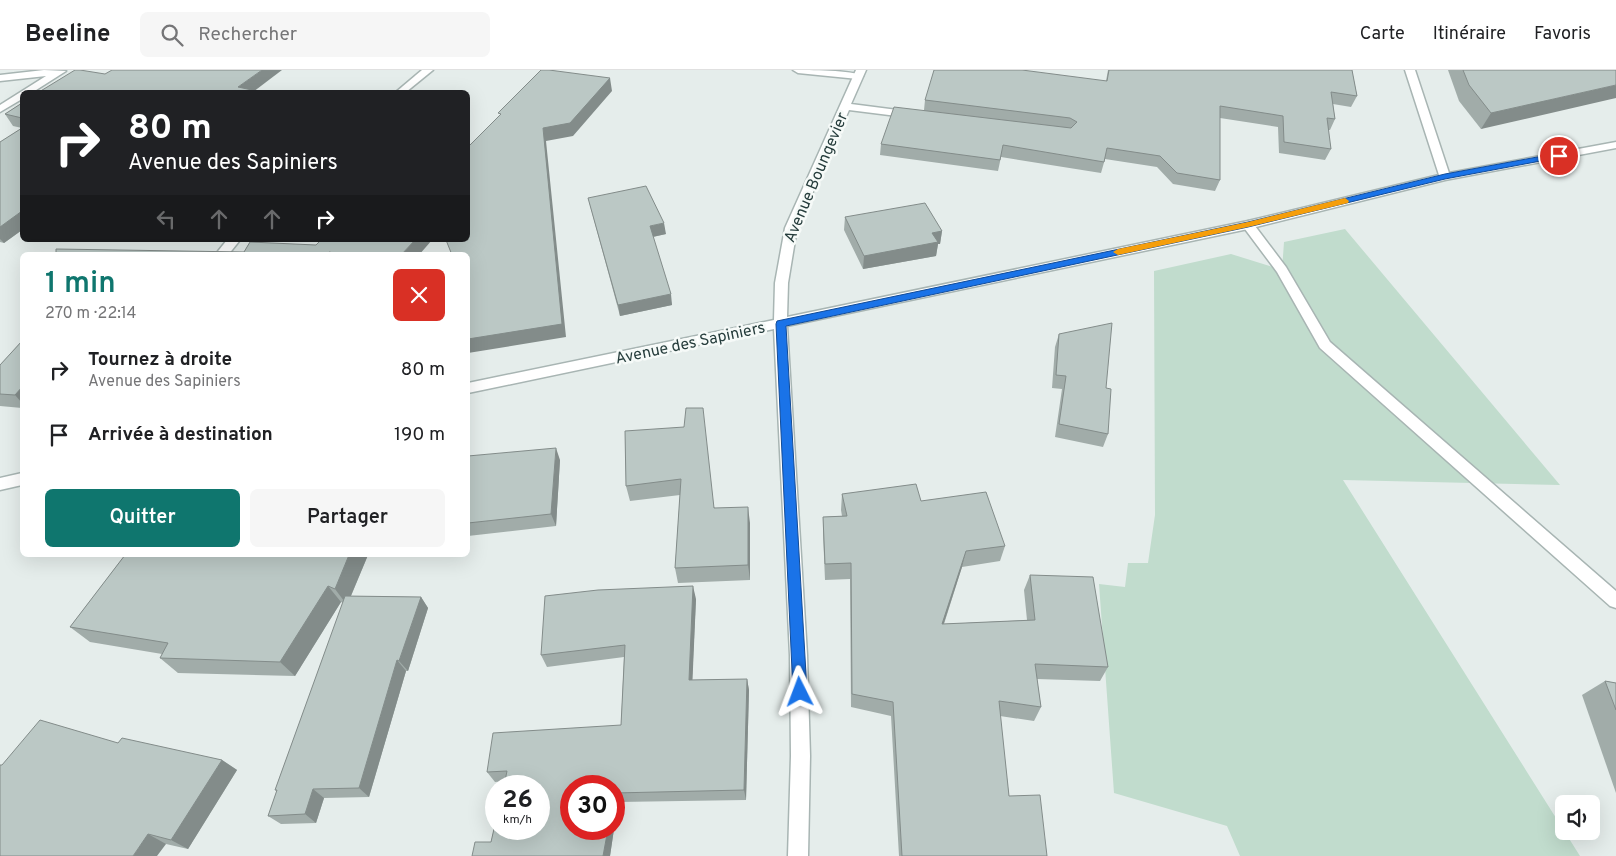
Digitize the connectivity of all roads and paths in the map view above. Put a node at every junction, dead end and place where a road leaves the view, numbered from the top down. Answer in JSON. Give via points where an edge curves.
{"nodes":[{"id":1,"x":62,"y":70,"type":"edge"},
{"id":2,"x":428,"y":70,"type":"edge"},
{"id":3,"x":798,"y":70,"type":"edge"},
{"id":4,"x":1410,"y":70,"type":"edge"},
{"id":5,"x":860,"y":73,"type":"edge"},
{"id":6,"x":0,"y":78,"type":"edge"},
{"id":7,"x":30,"y":90,"type":"edge"},
{"id":8,"x":403,"y":90,"type":"edge"},
{"id":9,"x":20,"y":96,"type":"edge"},
{"id":10,"x":845,"y":106,"type":"junction"},
{"id":11,"x":0,"y":109,"type":"edge"},
{"id":12,"x":922,"y":116,"type":"edge"},
{"id":13,"x":1616,"y":145,"type":"edge"},
{"id":14,"x":1445,"y":177,"type":"junction"},
{"id":15,"x":1248,"y":225,"type":"junction"},
{"id":16,"x":232,"y":242,"type":"edge"},
{"id":17,"x":224,"y":252,"type":"edge"},
{"id":18,"x":781,"y":324,"type":"junction"},
{"id":19,"x":470,"y":388,"type":"edge"},
{"id":20,"x":20,"y":479,"type":"edge"},
{"id":21,"x":0,"y":484,"type":"edge"},
{"id":22,"x":1616,"y":601,"type":"edge"},
{"id":23,"x":798,"y":856,"type":"edge"}],
"edges":[{"from":1,"to":6,"type":"street"},
{"from":1,"to":7,"type":"street"},
{"from":2,"to":8,"type":"street"},
{"from":3,"to":5,"type":"street"},
{"from":4,"to":14,"type":"street"},
{"from":5,"to":10,"type":"street","name":"Avenue Boungevier"},
{"from":9,"to":11,"type":"street"},
{"from":10,"to":12,"type":"street"},
{"from":10,"to":18,"type":"street","name":"Avenue Boungevier","via":[[791,228],[784,255]]},
{"from":13,"to":14,"type":"street","name":"Avenue des Sapiniers"},
{"from":14,"to":15,"type":"street","name":"Avenue des Sapiniers"},
{"from":15,"to":18,"type":"street","name":"Avenue des Sapiniers"},
{"from":15,"to":22,"type":"street","via":[[1282,270],[1325,344]]},
{"from":16,"to":17,"type":"street"},
{"from":18,"to":19,"type":"street","name":"Avenue des Sapiniers"},
{"from":18,"to":23,"type":"street","name":"Avenue Boungevier","via":[[800,692]]},
{"from":20,"to":21,"type":"street"}]}
